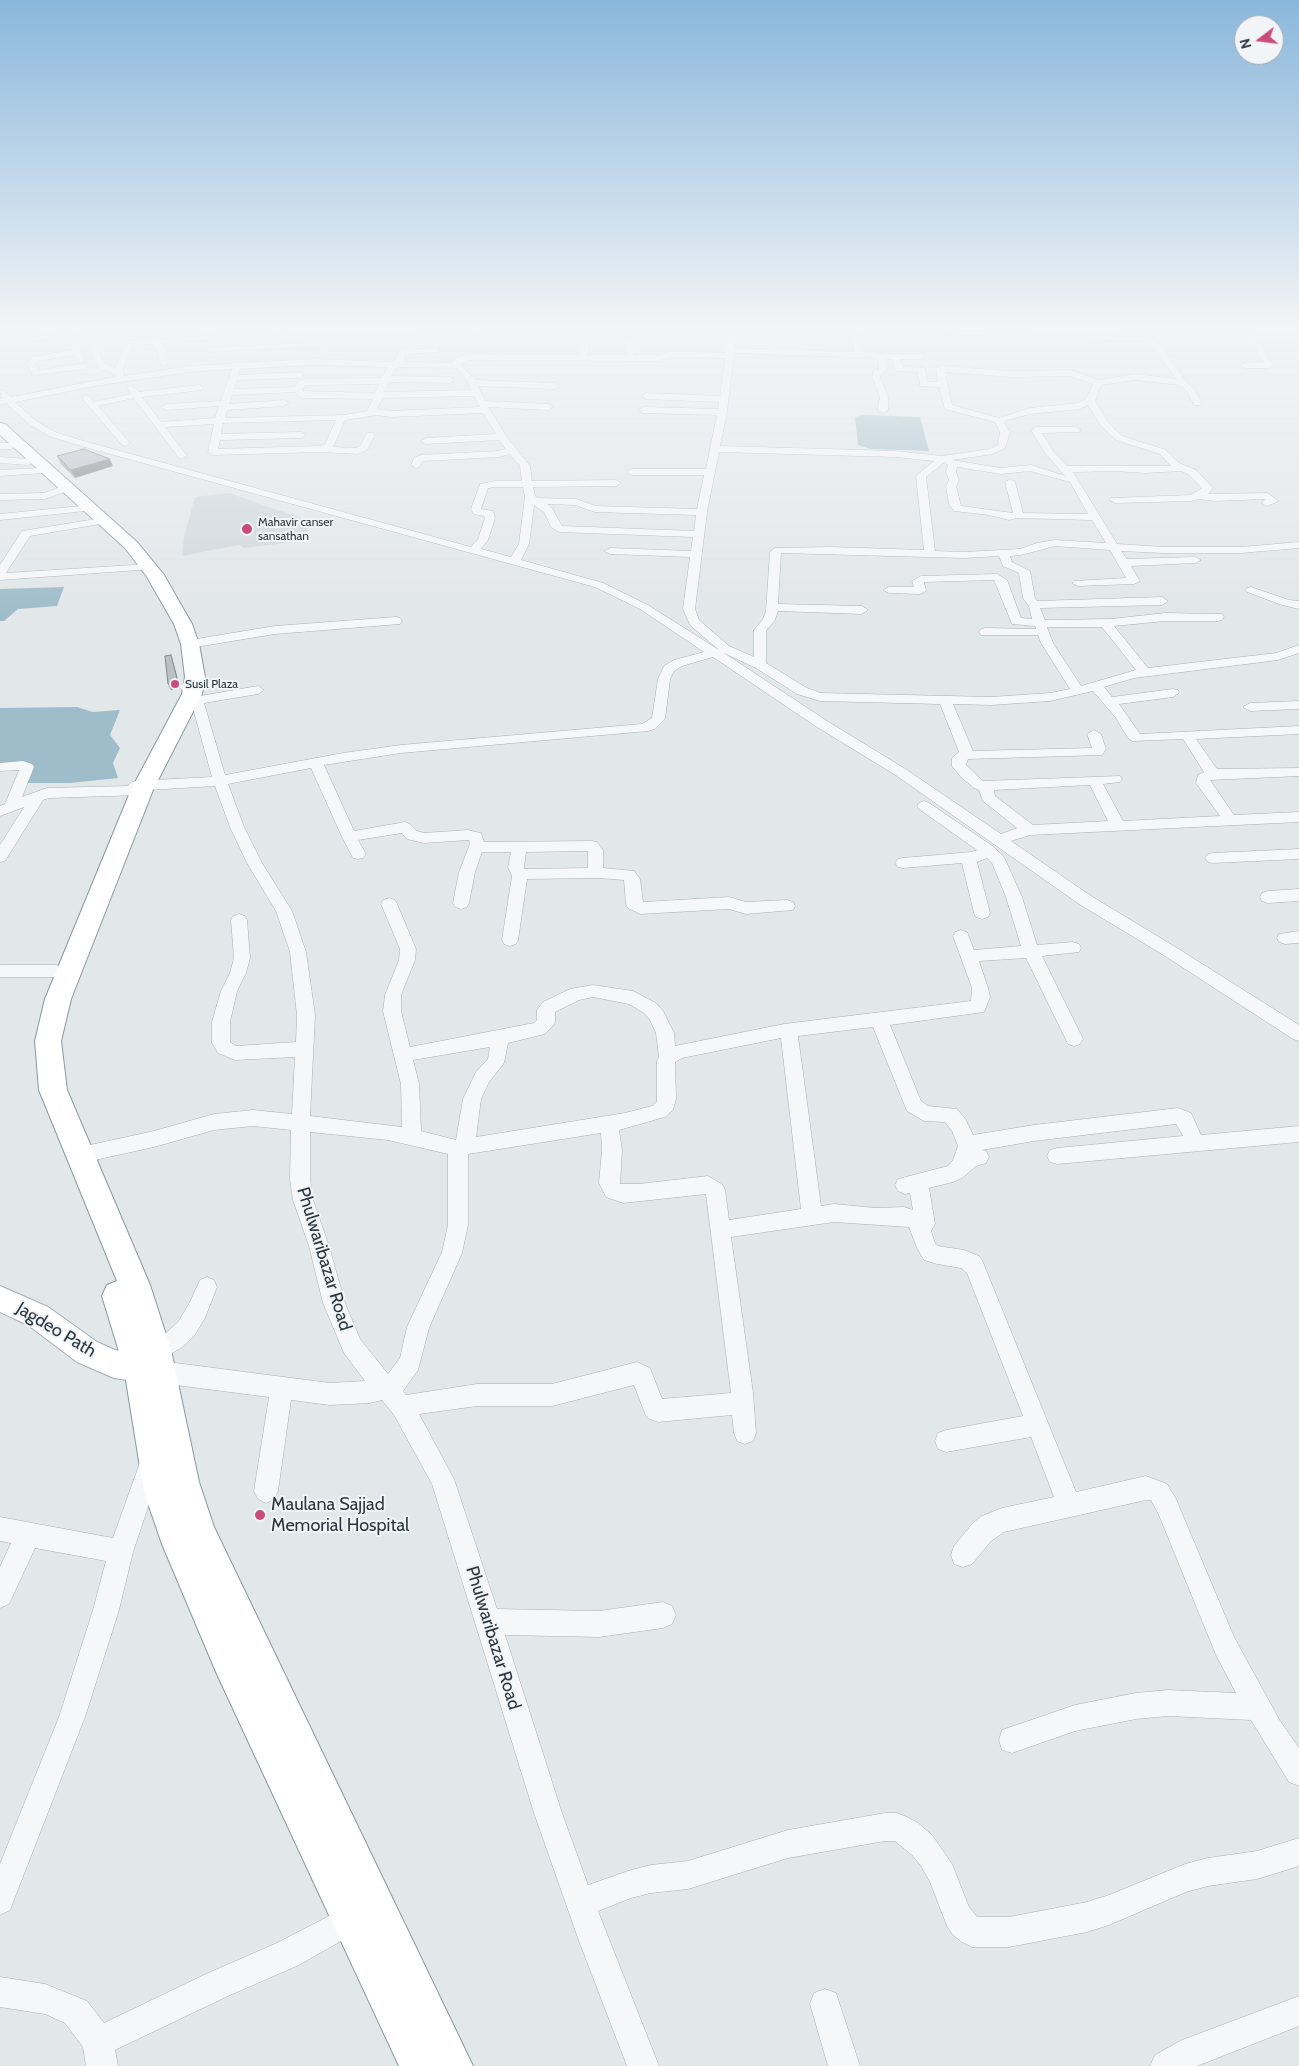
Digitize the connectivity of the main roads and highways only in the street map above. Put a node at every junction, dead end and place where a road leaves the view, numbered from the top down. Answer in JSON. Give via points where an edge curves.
{"nodes":[{"id":1,"x":9,"y":442,"type":"edge"},
{"id":2,"x":76,"y":502,"type":"junction"},
{"id":3,"x":144,"y":568,"type":"junction"},
{"id":4,"x":191,"y":694,"type":"junction"},
{"id":5,"x":108,"y":862,"type":"junction"},
{"id":6,"x":87,"y":1192,"type":"junction"},
{"id":7,"x":0,"y":1299,"type":"edge"},
{"id":8,"x":152,"y":1363,"type":"junction"},
{"id":9,"x":209,"y":1581,"type":"junction"},
{"id":10,"x":422,"y":2066,"type":"edge"},
{"id":11,"x":449,"y":2066,"type":"edge"}],
"edges":[{"from":1,"to":2,"type":"highway"},
{"from":1,"to":2,"type":"highway"},
{"from":2,"to":3,"type":"highway"},
{"from":2,"to":3,"type":"highway","via":[[117,531]]},
{"from":3,"to":4,"type":"highway","via":[[174,626]]},
{"from":3,"to":4,"type":"highway","via":[[183,624],[195,677]]},
{"from":4,"to":5,"type":"highway","via":[[178,704]]},
{"from":5,"to":6,"type":"highway","via":[[58,999],[48,1041],[53,1090],[81,1155]]},
{"from":5,"to":6,"type":"highway","via":[[56,971],[38,1022],[34,1044],[38,1095]]},
{"from":6,"to":8,"type":"highway","via":[[118,1294]]},
{"from":7,"to":8,"type":"main road","name":"Jagdeo Path","via":[[38,1316],[87,1352],[114,1364]]},
{"from":8,"to":9,"type":"highway","via":[[180,1482],[198,1532]]},
{"from":8,"to":9,"type":"highway","via":[[155,1450],[162,1492],[180,1544]]},
{"from":9,"to":10,"type":"highway","via":[[230,1658]]},
{"from":9,"to":11,"type":"highway"}]}
